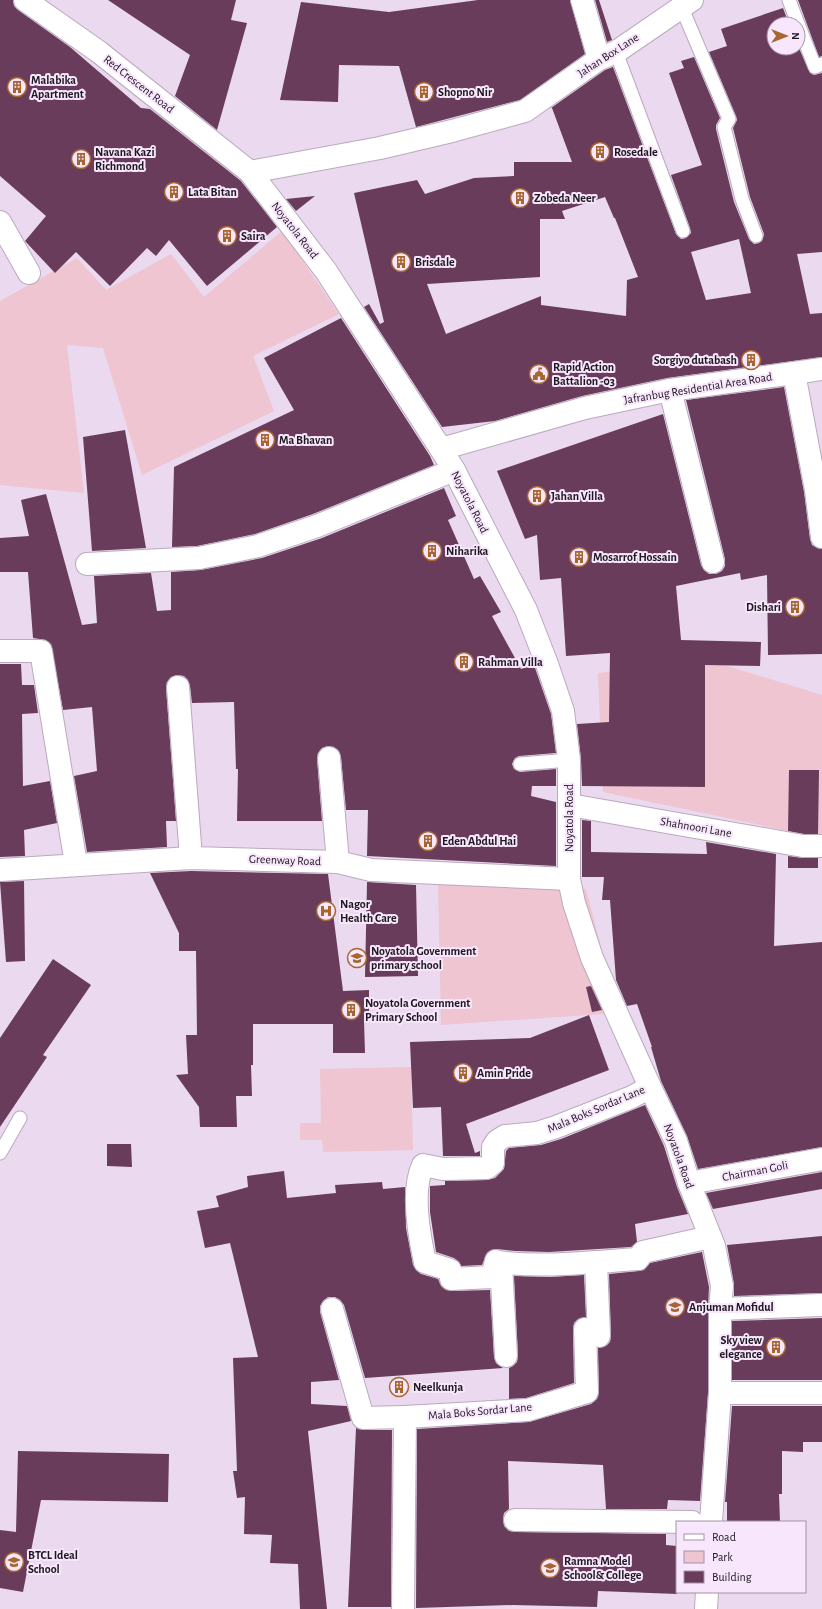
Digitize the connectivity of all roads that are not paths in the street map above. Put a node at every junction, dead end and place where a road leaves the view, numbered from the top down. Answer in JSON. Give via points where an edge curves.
{"nodes":[{"id":1,"x":25,"y":0,"type":"edge"},
{"id":2,"x":582,"y":0,"type":"edge"},
{"id":3,"x":788,"y":0,"type":"edge"},
{"id":4,"x":686,"y":3,"type":"edge"},
{"id":5,"x":795,"y":16,"type":"edge"},
{"id":6,"x":806,"y":44,"type":"edge"},
{"id":7,"x":608,"y":55,"type":"junction"},
{"id":8,"x":822,"y":64,"type":"edge"},
{"id":9,"x":250,"y":172,"type":"junction"},
{"id":10,"x":0,"y":222,"type":"edge"},
{"id":11,"x":683,"y":231,"type":"dead end"},
{"id":12,"x":756,"y":236,"type":"dead end"},
{"id":13,"x":29,"y":273,"type":"dead end"},
{"id":14,"x":822,"y":369,"type":"edge"},
{"id":15,"x":794,"y":373,"type":"junction"},
{"id":16,"x":670,"y":390,"type":"junction"},
{"id":17,"x":441,"y":449,"type":"junction"},
{"id":18,"x":454,"y":470,"type":"junction"},
{"id":19,"x":822,"y":537,"type":"edge"},
{"id":20,"x":713,"y":562,"type":"dead end"},
{"id":21,"x":87,"y":564,"type":"dead end"},
{"id":22,"x":0,"y":651,"type":"edge"},
{"id":23,"x":178,"y":687,"type":"dead end"},
{"id":24,"x":328,"y":758,"type":"dead end"},
{"id":25,"x":569,"y":760,"type":"junction"},
{"id":26,"x":520,"y":764,"type":"dead end"},
{"id":27,"x":570,"y":805,"type":"junction"},
{"id":28,"x":822,"y":846,"type":"edge"},
{"id":29,"x":191,"y":858,"type":"junction"},
{"id":30,"x":338,"y":862,"type":"junction"},
{"id":31,"x":76,"y":864,"type":"junction"},
{"id":32,"x":0,"y":870,"type":"edge"},
{"id":33,"x":569,"y":880,"type":"junction"},
{"id":34,"x":650,"y":1087,"type":"junction"},
{"id":35,"x":20,"y":1118,"type":"dead end"},
{"id":36,"x":0,"y":1152,"type":"edge"},
{"id":37,"x":822,"y":1159,"type":"edge"},
{"id":38,"x":689,"y":1183,"type":"junction"},
{"id":39,"x":710,"y":1237,"type":"junction"},
{"id":40,"x":497,"y":1262,"type":"junction"},
{"id":41,"x":596,"y":1262,"type":"junction"},
{"id":42,"x":822,"y":1305,"type":"edge"},
{"id":43,"x":332,"y":1308,"type":"dead end"},
{"id":44,"x":720,"y":1309,"type":"junction"},
{"id":45,"x":506,"y":1356,"type":"dead end"},
{"id":46,"x":820,"y":1391,"type":"edge"},
{"id":47,"x":720,"y":1392,"type":"junction"},
{"id":48,"x":405,"y":1417,"type":"junction"},
{"id":49,"x":516,"y":1520,"type":"dead end"},
{"id":50,"x":711,"y":1521,"type":"edge"},
{"id":51,"x":676,"y":1522,"type":"edge"},
{"id":52,"x":706,"y":1593,"type":"edge"},
{"id":53,"x":408,"y":1608,"type":"edge"},
{"id":54,"x":706,"y":1609,"type":"edge"}],
"edges":[{"from":1,"to":9,"type":"street","name":"Red Crescent Road","via":[[99,52]]},
{"from":2,"to":7,"type":"street"},
{"from":3,"to":5,"type":"lane"},
{"from":4,"to":7,"type":"street","name":"Jahan Box Lane"},
{"from":4,"to":12,"type":"lane","via":[[729,119],[724,127],[742,199]]},
{"from":6,"to":8,"type":"lane","via":[[815,67]]},
{"from":7,"to":9,"type":"street","name":"Jahan Box Lane","via":[[525,111],[380,148]]},
{"from":7,"to":11,"type":"lane"},
{"from":9,"to":17,"type":"street","name":"Noyatola Road","via":[[326,271]]},
{"from":10,"to":13,"type":"street"},
{"from":14,"to":15,"type":"street","name":"Jafranbug Residential Area Road"},
{"from":15,"to":16,"type":"street","name":"Jafranbug Residential Area Road"},
{"from":15,"to":19,"type":"street"},
{"from":16,"to":17,"type":"street","name":"Jafranbug Residential Area Road","via":[[585,408]]},
{"from":16,"to":20,"type":"street"},
{"from":17,"to":18,"type":"street","name":"Noyatola Road"},
{"from":18,"to":21,"type":"street","via":[[317,526],[258,546],[199,558]]},
{"from":18,"to":25,"type":"street","name":"Noyatola Road","via":[[526,610],[563,711]]},
{"from":22,"to":31,"type":"street","via":[[42,651]]},
{"from":23,"to":29,"type":"street"},
{"from":24,"to":30,"type":"street"},
{"from":25,"to":26,"type":"lane"},
{"from":25,"to":27,"type":"street","name":"Noyatola Road"},
{"from":27,"to":28,"type":"street","name":"Shahnoori Lane","via":[[803,846]]},
{"from":27,"to":33,"type":"street","name":"Noyatola Road"},
{"from":29,"to":30,"type":"street","name":"Greenway Road"},
{"from":29,"to":31,"type":"street","name":"Greenway Road"},
{"from":30,"to":33,"type":"street","name":"Greenway Road","via":[[371,870]]},
{"from":31,"to":32,"type":"street","name":"Greenway Road"},
{"from":33,"to":34,"type":"street","name":"Noyatola Road","via":[[592,958]]},
{"from":34,"to":38,"type":"street","name":"Noyatola Road","via":[[676,1141]]},
{"from":34,"to":40,"type":"street","name":"Mala Boks Sordar Lane","via":[[632,1097],[556,1127],[530,1134],[505,1136],[493,1147],[493,1163],[487,1168],[443,1169],[423,1165],[416,1186],[421,1246],[425,1262],[450,1270],[451,1279],[492,1277]]},
{"from":35,"to":36,"type":"lane"},
{"from":37,"to":38,"type":"street","name":"Chairman Goli"},
{"from":38,"to":39,"type":"street","name":"Noyatola Road"},
{"from":39,"to":41,"type":"street","via":[[643,1252],[638,1259]]},
{"from":39,"to":44,"type":"street","name":"Noyatola Road","via":[[722,1286]]},
{"from":40,"to":41,"type":"street"},
{"from":40,"to":45,"type":"street","via":[[501,1264],[502,1273]]},
{"from":41,"to":48,"type":"street","name":"Mala Boks Sordar Lane","via":[[587,1392],[528,1410]]},
{"from":42,"to":44,"type":"street"},
{"from":43,"to":48,"type":"street","name":"Mala Boks Sordar Lane","via":[[363,1418]]},
{"from":44,"to":47,"type":"street","name":"Noyatola Road"},
{"from":46,"to":47,"type":"street"},
{"from":47,"to":50,"type":"street","name":"Noyatola Road"},
{"from":48,"to":53,"type":"street"},
{"from":49,"to":51,"type":"street"},
{"from":52,"to":54,"type":"street"}]}
